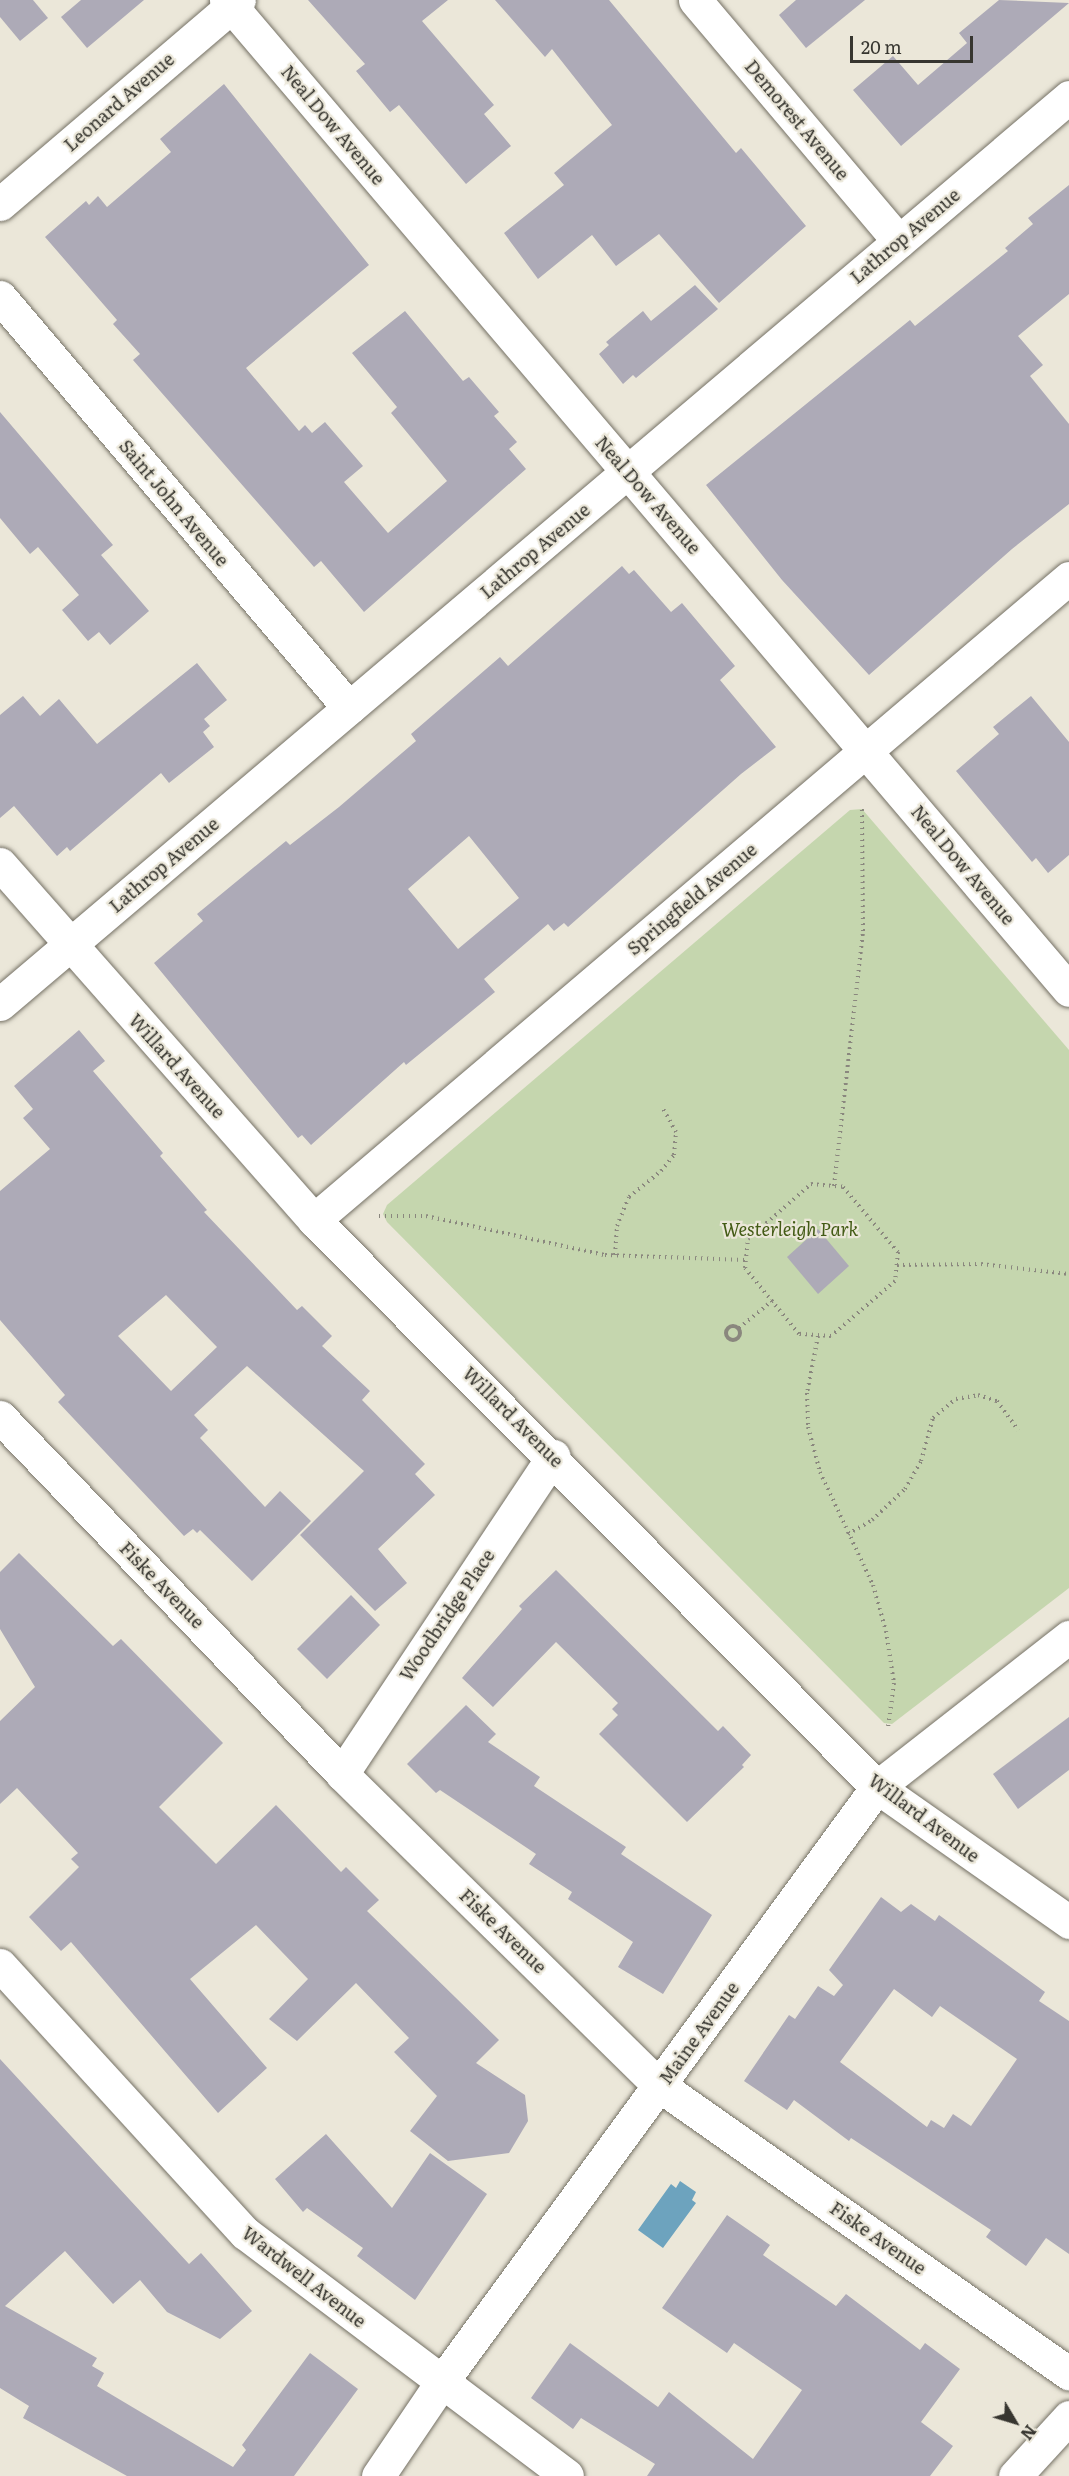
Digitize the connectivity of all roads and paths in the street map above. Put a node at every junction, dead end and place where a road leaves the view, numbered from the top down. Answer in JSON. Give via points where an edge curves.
{"nodes":[{"id":1,"x":695,"y":0,"type":"edge"},
{"id":2,"x":232,"y":2,"type":"edge"},
{"id":3,"x":1069,"y":97,"type":"edge"},
{"id":4,"x":0,"y":204,"type":"edge"},
{"id":5,"x":899,"y":241,"type":"junction"},
{"id":6,"x":0,"y":297,"type":"edge"},
{"id":7,"x":628,"y":471,"type":"junction"},
{"id":8,"x":1069,"y":578,"type":"edge"},
{"id":9,"x":349,"y":708,"type":"junction"},
{"id":10,"x":866,"y":750,"type":"junction"},
{"id":11,"x":861,"y":803,"type":"dead end"},
{"id":12,"x":0,"y":864,"type":"edge"},
{"id":13,"x":69,"y":945,"type":"junction"},
{"id":14,"x":1069,"y":990,"type":"edge"},
{"id":15,"x":0,"y":1004,"type":"edge"},
{"id":16,"x":662,"y":1107,"type":"dead end"},
{"id":17,"x":834,"y":1186,"type":"junction"},
{"id":18,"x":375,"y":1216,"type":"dead end"},
{"id":19,"x":314,"y":1220,"type":"junction"},
{"id":20,"x":615,"y":1255,"type":"junction"},
{"id":21,"x":746,"y":1260,"type":"junction"},
{"id":22,"x":897,"y":1265,"type":"junction"},
{"id":23,"x":1069,"y":1274,"type":"edge"},
{"id":24,"x":772,"y":1301,"type":"junction"},
{"id":25,"x":739,"y":1329,"type":"dead end"},
{"id":26,"x":818,"y":1336,"type":"junction"},
{"id":27,"x":0,"y":1417,"type":"edge"},
{"id":28,"x":1018,"y":1430,"type":"dead end"},
{"id":29,"x":553,"y":1456,"type":"junction"},
{"id":30,"x":848,"y":1534,"type":"junction"},
{"id":31,"x":1069,"y":1637,"type":"edge"},
{"id":32,"x":887,"y":1731,"type":"dead end"},
{"id":33,"x":342,"y":1774,"type":"junction"},
{"id":34,"x":877,"y":1787,"type":"junction"},
{"id":35,"x":1069,"y":1923,"type":"edge"},
{"id":36,"x":0,"y":1965,"type":"edge"},
{"id":37,"x":660,"y":2086,"type":"junction"},
{"id":38,"x":1069,"y":2373,"type":"edge"},
{"id":39,"x":441,"y":2383,"type":"junction"},
{"id":40,"x":1069,"y":2417,"type":"edge"},
{"id":41,"x":378,"y":2476,"type":"edge"},
{"id":42,"x":567,"y":2476,"type":"edge"},
{"id":43,"x":1015,"y":2476,"type":"edge"}],
"edges":[{"from":1,"to":5,"type":"street","name":"Demorest Avenue"},
{"from":2,"to":4,"type":"street","name":"Leonard Avenue"},
{"from":2,"to":7,"type":"street","name":"Neal Dow Avenue"},
{"from":3,"to":5,"type":"street","name":"Lathrop Avenue"},
{"from":5,"to":7,"type":"street","name":"Lathrop Avenue"},
{"from":6,"to":9,"type":"street","name":"Saint John Avenue"},
{"from":7,"to":9,"type":"street","name":"Lathrop Avenue"},
{"from":7,"to":10,"type":"street","name":"Neal Dow Avenue"},
{"from":8,"to":10,"type":"street","name":"Springfield Avenue"},
{"from":9,"to":13,"type":"street","name":"Lathrop Avenue"},
{"from":10,"to":14,"type":"street","name":"Neal Dow Avenue"},
{"from":10,"to":19,"type":"street","name":"Springfield Avenue"},
{"from":11,"to":17,"type":"path","via":[[863,932]]},
{"from":12,"to":13,"type":"street","name":"Willard Avenue"},
{"from":13,"to":15,"type":"street","name":"Lathrop Avenue"},
{"from":13,"to":19,"type":"street","name":"Willard Avenue"},
{"from":16,"to":20,"type":"path","via":[[676,1132],[674,1155],[661,1172],[629,1197],[617,1226]]},
{"from":17,"to":21,"type":"path","via":[[812,1184],[748,1239]]},
{"from":17,"to":22,"type":"path","via":[[843,1186],[898,1252]]},
{"from":18,"to":20,"type":"path","via":[[426,1216],[540,1244]]},
{"from":19,"to":29,"type":"street","name":"Willard Avenue"},
{"from":20,"to":21,"type":"path"},
{"from":21,"to":24,"type":"path","via":[[745,1268]]},
{"from":22,"to":23,"type":"path","via":[[981,1264]]},
{"from":22,"to":26,"type":"path","via":[[894,1281],[831,1336]]},
{"from":24,"to":25,"type":"path"},
{"from":24,"to":26,"type":"path","via":[[799,1334]]},
{"from":26,"to":30,"type":"path","via":[[807,1393],[808,1427],[820,1472]]},
{"from":27,"to":33,"type":"street","name":"Fiske Avenue"},
{"from":28,"to":30,"type":"path","via":[[997,1401],[978,1395],[956,1399],[933,1418],[921,1461],[905,1490],[873,1520]]},
{"from":29,"to":33,"type":"street","name":"Woodbridge Place"},
{"from":29,"to":34,"type":"street","name":"Willard Avenue"},
{"from":30,"to":32,"type":"path","via":[[873,1585],[892,1658],[894,1683]]},
{"from":31,"to":34,"type":"street","name":"Maine Avenue"},
{"from":33,"to":37,"type":"street","name":"Fiske Avenue"},
{"from":34,"to":35,"type":"street","name":"Willard Avenue"},
{"from":34,"to":37,"type":"street","name":"Maine Avenue"},
{"from":36,"to":39,"type":"street","name":"Wardwell Avenue","via":[[245,2233]]},
{"from":37,"to":38,"type":"street","name":"Fiske Avenue"},
{"from":37,"to":39,"type":"street","name":"Maine Avenue"},
{"from":39,"to":41,"type":"street","name":"Maine Avenue"},
{"from":39,"to":42,"type":"street","name":"Wardwell Avenue"},
{"from":40,"to":43,"type":"street"}]}
